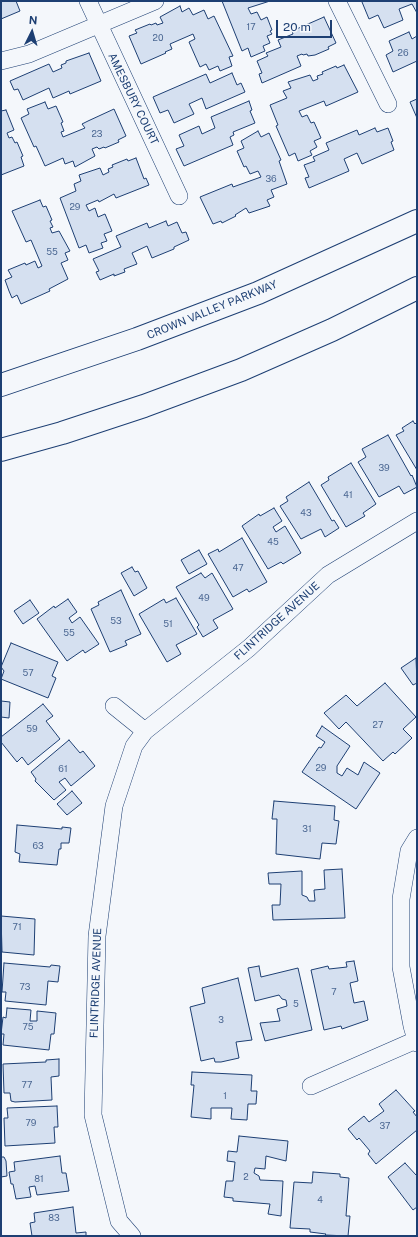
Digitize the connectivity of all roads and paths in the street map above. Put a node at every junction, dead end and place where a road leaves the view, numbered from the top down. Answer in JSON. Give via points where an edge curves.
{"nodes":[{"id":1,"x":88,"y":1,"type":"edge"},
{"id":2,"x":155,"y":1,"type":"edge"},
{"id":3,"x":337,"y":1,"type":"edge"},
{"id":4,"x":98,"y":25,"type":"junction"},
{"id":5,"x":1,"y":61,"type":"edge"},
{"id":6,"x":388,"y":104,"type":"dead end"},
{"id":7,"x":179,"y":196,"type":"dead end"},
{"id":8,"x":417,"y":221,"type":"edge"},
{"id":9,"x":417,"y":288,"type":"edge"},
{"id":10,"x":1,"y":385,"type":"edge"},
{"id":11,"x":1,"y":450,"type":"edge"},
{"id":12,"x":417,"y":521,"type":"edge"},
{"id":13,"x":114,"y":706,"type":"dead end"},
{"id":14,"x":145,"y":731,"type":"junction"},
{"id":15,"x":417,"y":838,"type":"edge"},
{"id":16,"x":416,"y":1042,"type":"edge"},
{"id":17,"x":311,"y":1086,"type":"dead end"},
{"id":18,"x":132,"y":1236,"type":"edge"}],
"edges":[{"from":1,"to":4,"type":"street","name":"AMESBURY COURT"},
{"from":2,"to":4,"type":"street"},
{"from":3,"to":6,"type":"street"},
{"from":4,"to":5,"type":"street","via":[[29,54]]},
{"from":4,"to":7,"type":"street","name":"AMESBURY COURT"},
{"from":8,"to":10,"type":"main road","name":"CROWN VALLEY PARKWAY","via":[[258,293],[137,340]]},
{"from":9,"to":11,"type":"main road","via":[[332,330],[241,370],[144,406]]},
{"from":12,"to":14,"type":"street","name":"FLINTRIDGE AVENUE","via":[[328,575],[249,648]]},
{"from":13,"to":14,"type":"street"},
{"from":14,"to":18,"type":"street","name":"FLINTRIDGE AVENUE","via":[[134,746],[114,806],[97,936],[93,1115],[119,1221]]},
{"from":15,"to":16,"type":"street","via":[[409,851],[401,899],[401,967]]},
{"from":16,"to":17,"type":"street"}]}
